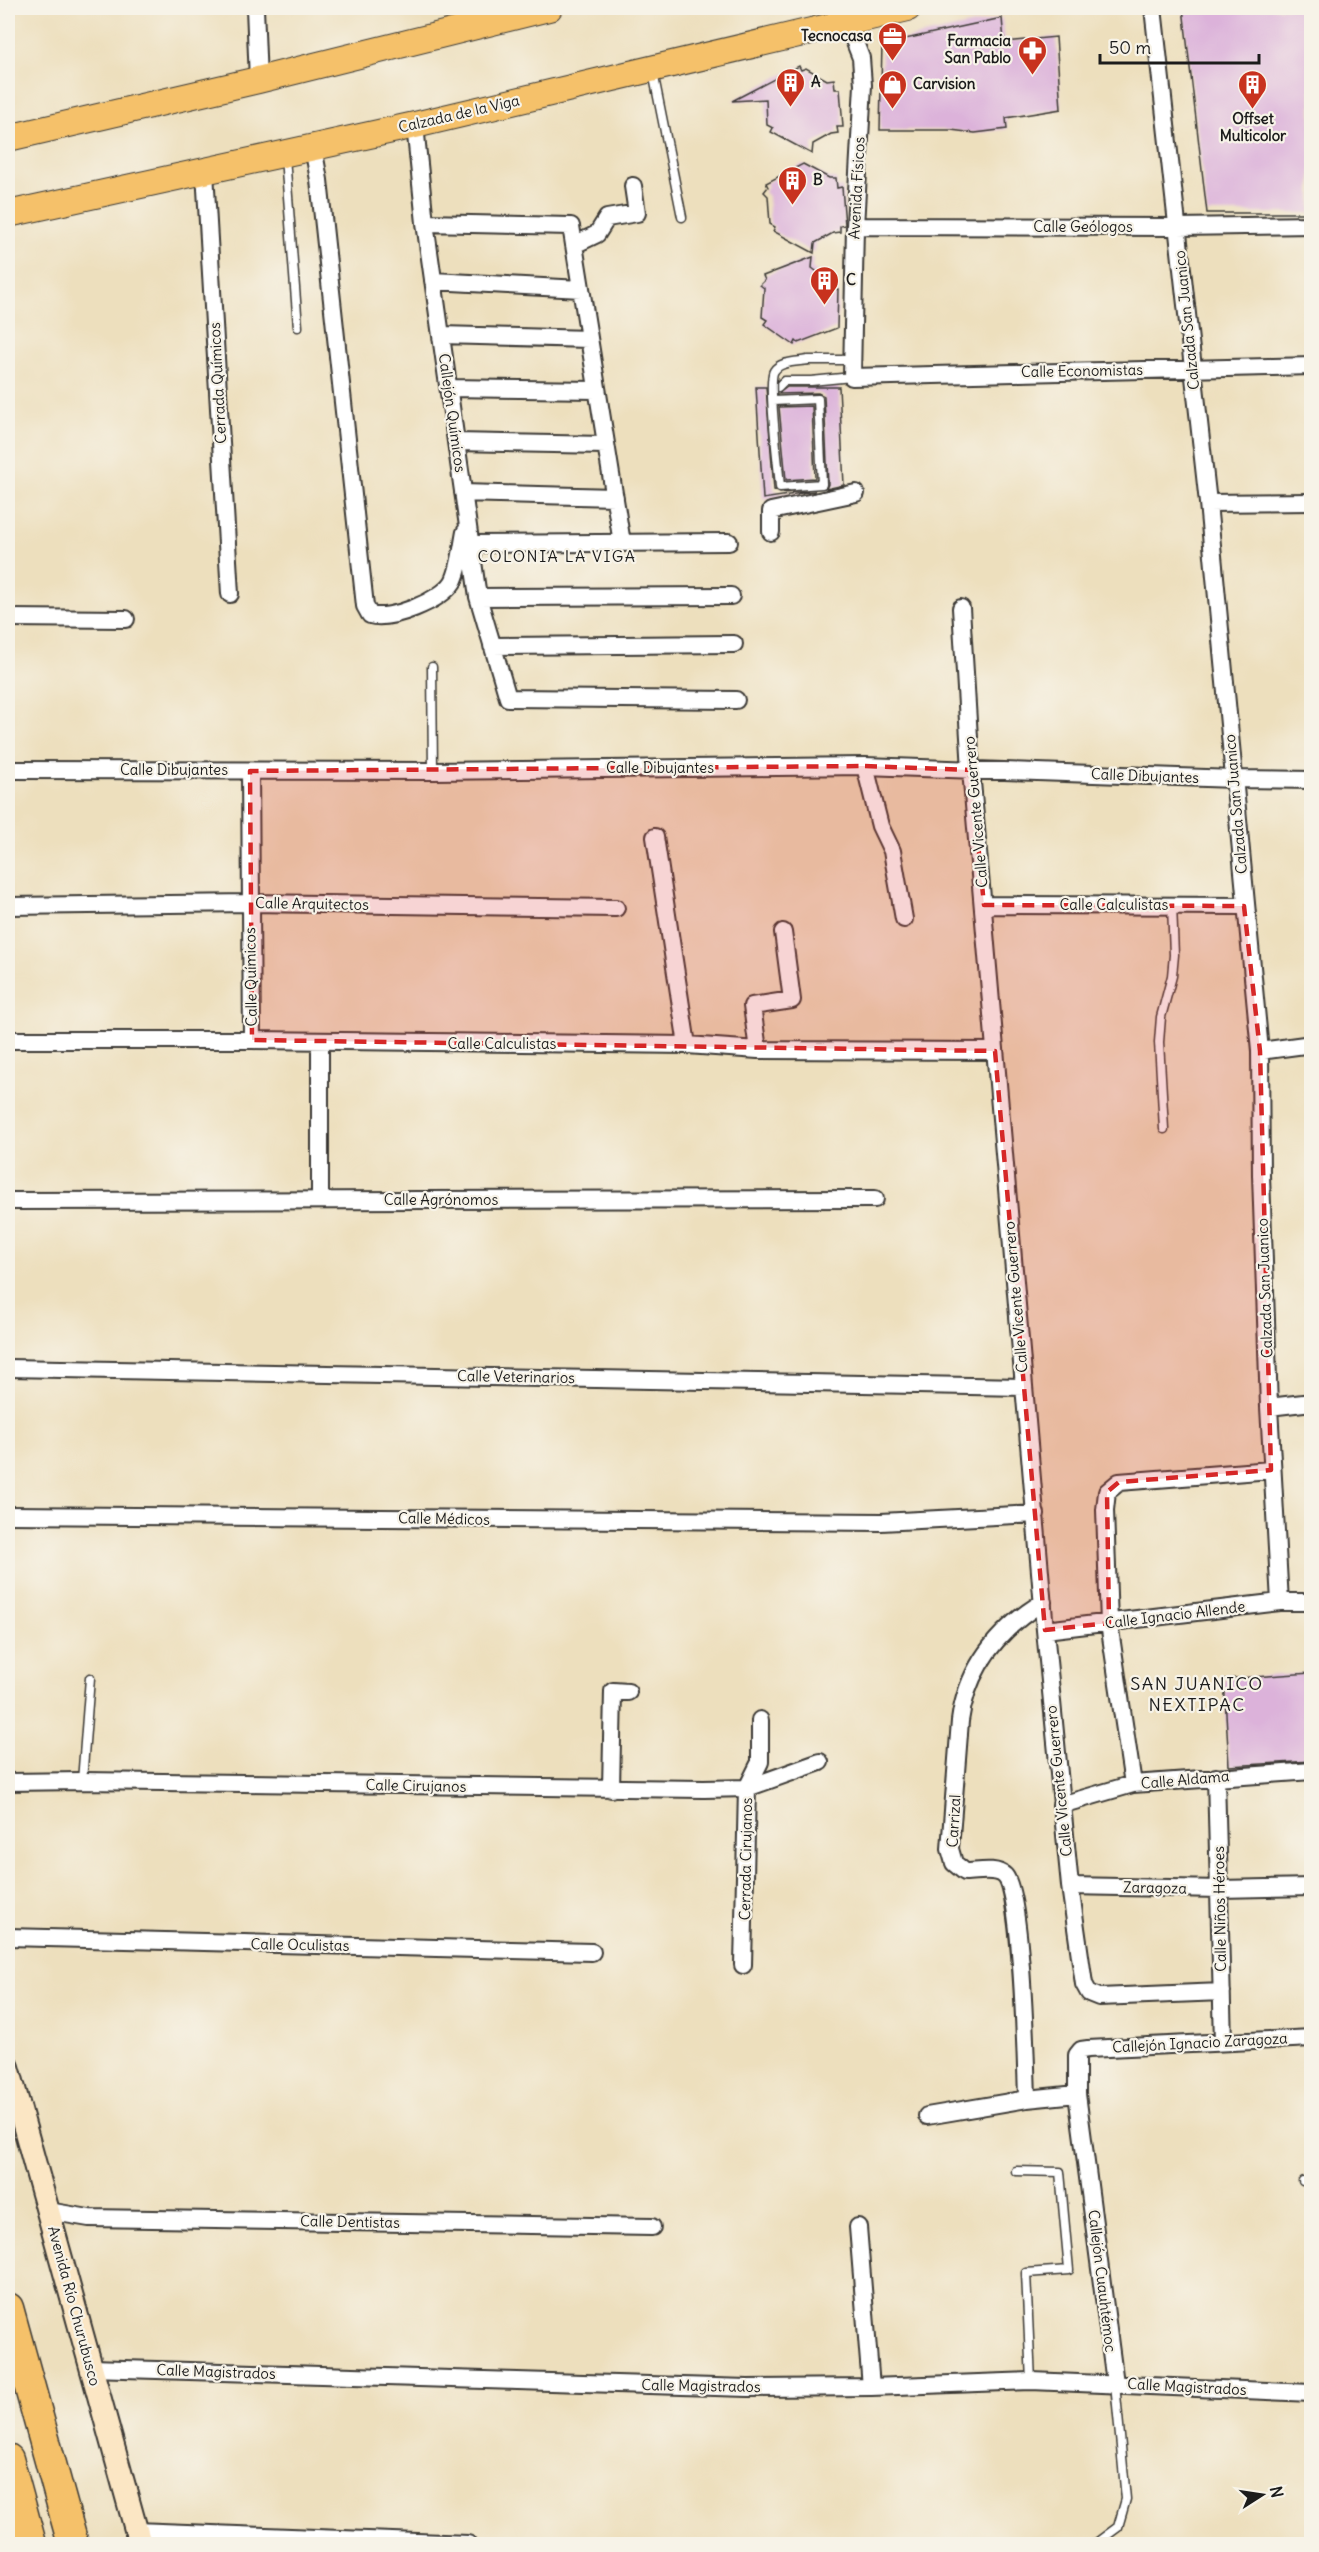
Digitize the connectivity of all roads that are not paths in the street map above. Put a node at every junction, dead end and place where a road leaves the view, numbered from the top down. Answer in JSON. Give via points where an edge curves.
{"nodes":[{"id":1,"x":255,"y":8,"type":"edge"},
{"id":2,"x":549,"y":8,"type":"edge"},
{"id":3,"x":908,"y":8,"type":"edge"},
{"id":4,"x":1153,"y":8,"type":"edge"},
{"id":5,"x":837,"y":16,"type":"edge"},
{"id":6,"x":652,"y":69,"type":"junction"},
{"id":7,"x":258,"y":80,"type":"junction"},
{"id":8,"x":415,"y":125,"type":"junction"},
{"id":9,"x":8,"y":138,"type":"edge"},
{"id":10,"x":313,"y":147,"type":"junction"},
{"id":11,"x":284,"y":153,"type":"junction"},
{"id":12,"x":205,"y":172,"type":"junction"},
{"id":13,"x":633,"y":186,"type":"dead end"},
{"id":14,"x":8,"y":214,"type":"edge"},
{"id":15,"x":682,"y":217,"type":"dead end"},
{"id":16,"x":424,"y":223,"type":"junction"},
{"id":17,"x":1311,"y":225,"type":"edge"},
{"id":18,"x":855,"y":226,"type":"junction"},
{"id":19,"x":1178,"y":227,"type":"junction"},
{"id":20,"x":573,"y":244,"type":"junction"},
{"id":21,"x":433,"y":281,"type":"junction"},
{"id":22,"x":581,"y":289,"type":"junction"},
{"id":23,"x":298,"y":327,"type":"dead end"},
{"id":24,"x":441,"y":335,"type":"junction"},
{"id":25,"x":589,"y":339,"type":"junction"},
{"id":26,"x":851,"y":360,"type":"junction"},
{"id":27,"x":1311,"y":366,"type":"edge"},
{"id":28,"x":1192,"y":369,"type":"junction"},
{"id":29,"x":852,"y":377,"type":"junction"},
{"id":30,"x":778,"y":387,"type":"dead end"},
{"id":31,"x":449,"y":388,"type":"junction"},
{"id":32,"x":597,"y":390,"type":"junction"},
{"id":33,"x":773,"y":401,"type":"junction"},
{"id":34,"x":456,"y":442,"type":"junction"},
{"id":35,"x":606,"y":445,"type":"junction"},
{"id":36,"x":463,"y":493,"type":"junction"},
{"id":37,"x":856,"y":493,"type":"dead end"},
{"id":38,"x":615,"y":497,"type":"junction"},
{"id":39,"x":1311,"y":502,"type":"edge"},
{"id":40,"x":1208,"y":503,"type":"junction"},
{"id":41,"x":467,"y":522,"type":"junction"},
{"id":42,"x":771,"y":532,"type":"dead end"},
{"id":43,"x":729,"y":542,"type":"dead end"},
{"id":44,"x":622,"y":543,"type":"junction"},
{"id":45,"x":471,"y":544,"type":"junction"},
{"id":46,"x":230,"y":594,"type":"dead end"},
{"id":47,"x":731,"y":596,"type":"dead end"},
{"id":48,"x":478,"y":597,"type":"junction"},
{"id":49,"x":961,"y":608,"type":"dead end"},
{"id":50,"x":8,"y":618,"type":"edge"},
{"id":51,"x":126,"y":619,"type":"dead end"},
{"id":52,"x":734,"y":644,"type":"dead end"},
{"id":53,"x":492,"y":646,"type":"junction"},
{"id":54,"x":432,"y":667,"type":"dead end"},
{"id":55,"x":736,"y":700,"type":"dead end"},
{"id":56,"x":864,"y":766,"type":"junction"},
{"id":57,"x":8,"y":770,"type":"edge"},
{"id":58,"x":971,"y":770,"type":"junction"},
{"id":59,"x":250,"y":771,"type":"junction"},
{"id":60,"x":432,"y":771,"type":"junction"},
{"id":61,"x":1234,"y":779,"type":"junction"},
{"id":62,"x":1311,"y":780,"type":"edge"},
{"id":63,"x":655,"y":837,"type":"dead end"},
{"id":64,"x":250,"y":903,"type":"junction"},
{"id":65,"x":984,"y":905,"type":"junction"},
{"id":66,"x":1172,"y":905,"type":"junction"},
{"id":67,"x":8,"y":906,"type":"edge"},
{"id":68,"x":1244,"y":906,"type":"junction"},
{"id":69,"x":616,"y":908,"type":"dead end"},
{"id":70,"x":904,"y":919,"type":"dead end"},
{"id":71,"x":783,"y":932,"type":"dead end"},
{"id":72,"x":8,"y":1040,"type":"edge"},
{"id":73,"x":252,"y":1040,"type":"junction"},
{"id":74,"x":320,"y":1041,"type":"junction"},
{"id":75,"x":1311,"y":1044,"type":"edge"},
{"id":76,"x":687,"y":1045,"type":"junction"},
{"id":77,"x":758,"y":1050,"type":"junction"},
{"id":78,"x":995,"y":1051,"type":"junction"},
{"id":79,"x":1260,"y":1052,"type":"junction"},
{"id":80,"x":1164,"y":1129,"type":"dead end"},
{"id":81,"x":875,"y":1199,"type":"dead end"},
{"id":82,"x":320,"y":1200,"type":"junction"},
{"id":83,"x":8,"y":1201,"type":"edge"},
{"id":84,"x":8,"y":1368,"type":"edge"},
{"id":85,"x":1024,"y":1387,"type":"junction"},
{"id":86,"x":1311,"y":1402,"type":"edge"},
{"id":87,"x":1269,"y":1407,"type":"junction"},
{"id":88,"x":1271,"y":1470,"type":"junction"},
{"id":89,"x":1036,"y":1514,"type":"junction"},
{"id":90,"x":8,"y":1515,"type":"edge"},
{"id":91,"x":1043,"y":1602,"type":"junction"},
{"id":92,"x":1280,"y":1602,"type":"junction"},
{"id":93,"x":1309,"y":1603,"type":"edge"},
{"id":94,"x":1109,"y":1623,"type":"junction"},
{"id":95,"x":1045,"y":1630,"type":"junction"},
{"id":96,"x":90,"y":1678,"type":"dead end"},
{"id":97,"x":628,"y":1692,"type":"dead end"},
{"id":98,"x":760,"y":1720,"type":"dead end"},
{"id":99,"x":820,"y":1762,"type":"dead end"},
{"id":100,"x":1311,"y":1771,"type":"edge"},
{"id":101,"x":1216,"y":1777,"type":"junction"},
{"id":102,"x":82,"y":1781,"type":"junction"},
{"id":103,"x":8,"y":1782,"type":"edge"},
{"id":104,"x":1133,"y":1784,"type":"junction"},
{"id":105,"x":747,"y":1788,"type":"junction"},
{"id":106,"x":611,"y":1789,"type":"junction"},
{"id":107,"x":1061,"y":1804,"type":"junction"},
{"id":108,"x":1070,"y":1886,"type":"junction"},
{"id":109,"x":1311,"y":1887,"type":"edge"},
{"id":110,"x":1220,"y":1889,"type":"junction"},
{"id":111,"x":8,"y":1937,"type":"edge"},
{"id":112,"x":592,"y":1952,"type":"dead end"},
{"id":113,"x":743,"y":1965,"type":"dead end"},
{"id":114,"x":1222,"y":1992,"type":"junction"},
{"id":115,"x":1311,"y":2038,"type":"edge"},
{"id":116,"x":1223,"y":2042,"type":"junction"},
{"id":117,"x":1088,"y":2049,"type":"joint"},
{"id":118,"x":8,"y":2067,"type":"edge"},
{"id":119,"x":1077,"y":2094,"type":"junction"},
{"id":120,"x":1027,"y":2099,"type":"junction"},
{"id":121,"x":927,"y":2116,"type":"dead end"},
{"id":122,"x":1016,"y":2171,"type":"dead end"},
{"id":123,"x":48,"y":2211,"type":"junction"},
{"id":124,"x":652,"y":2227,"type":"dead end"},
{"id":125,"x":858,"y":2227,"type":"dead end"},
{"id":126,"x":8,"y":2308,"type":"edge"},
{"id":127,"x":91,"y":2368,"type":"junction"},
{"id":128,"x":1031,"y":2381,"type":"junction"},
{"id":129,"x":1115,"y":2384,"type":"junction"},
{"id":130,"x":871,"y":2387,"type":"junction"},
{"id":131,"x":1311,"y":2393,"type":"edge"},
{"id":132,"x":8,"y":2459,"type":"edge"},
{"id":133,"x":138,"y":2538,"type":"edge"},
{"id":134,"x":31,"y":2544,"type":"edge"},
{"id":135,"x":73,"y":2544,"type":"edge"},
{"id":136,"x":468,"y":2544,"type":"edge"},
{"id":137,"x":1095,"y":2544,"type":"edge"}],
"edges":[{"from":1,"to":7,"type":"street"},
{"from":2,"to":7,"type":"main road"},
{"from":3,"to":5,"type":"main road","name":"Calzada de la Viga"},
{"from":4,"to":19,"type":"street","name":"Calzada San Juanico"},
{"from":5,"to":6,"type":"main road","name":"Calzada de la Viga"},
{"from":5,"to":18,"type":"street","name":"Avenida Físicos","via":[[861,58]]},
{"from":6,"to":8,"type":"main road","name":"Calzada de la Viga"},
{"from":6,"to":15,"type":"lane"},
{"from":7,"to":9,"type":"main road"},
{"from":8,"to":10,"type":"main road","name":"Calzada de la Viga"},
{"from":8,"to":16,"type":"street","name":"Callejón Químicos"},
{"from":10,"to":11,"type":"main road","name":"Calzada de la Viga"},
{"from":10,"to":41,"type":"street","via":[[365,606],[370,615],[380,618],[442,594],[454,581]]},
{"from":11,"to":12,"type":"main road","name":"Calzada de la Viga"},
{"from":11,"to":23,"type":"lane"},
{"from":12,"to":14,"type":"main road","name":"Calzada de la Viga"},
{"from":12,"to":46,"type":"street","name":"Cerrada Químicos"},
{"from":13,"to":20,"type":"street","via":[[637,213],[607,218],[597,234]]},
{"from":16,"to":20,"type":"street","via":[[571,226]]},
{"from":16,"to":21,"type":"street","name":"Callejón Químicos"},
{"from":17,"to":19,"type":"street","name":"Calle Geólogos"},
{"from":18,"to":19,"type":"street","name":"Calle Geólogos"},
{"from":18,"to":26,"type":"street","name":"Avenida Físicos"},
{"from":19,"to":28,"type":"street","name":"Calzada San Juanico"},
{"from":20,"to":22,"type":"street"},
{"from":21,"to":22,"type":"street"},
{"from":21,"to":24,"type":"street","name":"Callejón Químicos"},
{"from":22,"to":25,"type":"street"},
{"from":24,"to":25,"type":"street"},
{"from":24,"to":31,"type":"street","name":"Callejón Químicos"},
{"from":25,"to":32,"type":"street"},
{"from":26,"to":29,"type":"street","name":"Avenida Físicos"},
{"from":26,"to":33,"type":"lane","bridge":true,"via":[[782,364],[772,376]]},
{"from":27,"to":28,"type":"street","name":"Calle Economistas"},
{"from":28,"to":29,"type":"street","name":"Calle Economistas"},
{"from":28,"to":40,"type":"street","name":"Calzada San Juanico"},
{"from":29,"to":30,"type":"lane","via":[[814,384],[784,381]]},
{"from":31,"to":32,"type":"street"},
{"from":31,"to":34,"type":"street","name":"Callejón Químicos"},
{"from":32,"to":35,"type":"street"},
{"from":33,"to":33,"type":"lane","bridge":true,"via":[[780,487],[822,484],[818,399]]},
{"from":34,"to":35,"type":"street"},
{"from":34,"to":36,"type":"street","name":"Callejón Químicos"},
{"from":35,"to":38,"type":"street"},
{"from":36,"to":38,"type":"street"},
{"from":36,"to":41,"type":"street","name":"Callejón Químicos"},
{"from":37,"to":42,"type":"street","via":[[771,511]]},
{"from":38,"to":44,"type":"street"},
{"from":39,"to":40,"type":"street"},
{"from":40,"to":61,"type":"street","name":"Calzada San Juanico"},
{"from":41,"to":45,"type":"street","name":"Callejón Químicos"},
{"from":43,"to":44,"type":"street"},
{"from":44,"to":45,"type":"street"},
{"from":45,"to":48,"type":"street","name":"Callejón Químicos"},
{"from":47,"to":48,"type":"street"},
{"from":48,"to":53,"type":"street","name":"Callejón Químicos"},
{"from":49,"to":58,"type":"street","name":"Calle Vicente Guerrero"},
{"from":50,"to":51,"type":"street"},
{"from":52,"to":53,"type":"street"},
{"from":53,"to":55,"type":"street","name":"Callejón Químicos","via":[[508,698]]},
{"from":54,"to":60,"type":"lane"},
{"from":56,"to":58,"type":"street","name":"Calle Dibujantes"},
{"from":56,"to":60,"type":"street","name":"Calle Dibujantes"},
{"from":56,"to":70,"type":"street","via":[[880,826],[892,851]]},
{"from":57,"to":59,"type":"street","name":"Calle Dibujantes"},
{"from":58,"to":61,"type":"street","name":"Calle Dibujantes"},
{"from":58,"to":65,"type":"street","name":"Calle Vicente Guerrero"},
{"from":59,"to":60,"type":"street","name":"Calle Dibujantes"},
{"from":59,"to":64,"type":"street","name":"Calle Químicos"},
{"from":61,"to":62,"type":"street","name":"Calle Dibujantes"},
{"from":61,"to":68,"type":"street","name":"Calzada San Juanico"},
{"from":63,"to":76,"type":"street"},
{"from":64,"to":67,"type":"street","name":"Calle Arquitectos"},
{"from":64,"to":69,"type":"street","name":"Calle Arquitectos"},
{"from":64,"to":73,"type":"street","name":"Calle Químicos"},
{"from":65,"to":66,"type":"street","name":"Calle Calculistas"},
{"from":65,"to":78,"type":"street","name":"Calle Vicente Guerrero"},
{"from":66,"to":68,"type":"street","name":"Calle Calculistas"},
{"from":66,"to":80,"type":"lane","via":[[1173,966],[1159,1042]]},
{"from":68,"to":79,"type":"street","name":"Calzada San Juanico"},
{"from":71,"to":77,"type":"street","via":[[792,1000],[752,1006]]},
{"from":72,"to":73,"type":"street","name":"Calle Calculistas"},
{"from":73,"to":74,"type":"street","name":"Calle Calculistas"},
{"from":74,"to":76,"type":"street","name":"Calle Calculistas"},
{"from":74,"to":82,"type":"street"},
{"from":75,"to":79,"type":"street"},
{"from":76,"to":77,"type":"street","name":"Calle Calculistas"},
{"from":77,"to":78,"type":"street","name":"Calle Calculistas"},
{"from":78,"to":85,"type":"street","name":"Calle Vicente Guerrero"},
{"from":79,"to":87,"type":"street","name":"Calzada San Juanico"},
{"from":81,"to":82,"type":"street","name":"Calle Agrónomos"},
{"from":82,"to":83,"type":"street","name":"Calle Agrónomos"},
{"from":84,"to":85,"type":"street","name":"Calle Veterinarios"},
{"from":85,"to":89,"type":"street","name":"Calle Vicente Guerrero"},
{"from":86,"to":87,"type":"street"},
{"from":87,"to":88,"type":"street","name":"Calzada San Juanico"},
{"from":88,"to":92,"type":"street","name":"Calzada San Juanico"},
{"from":88,"to":94,"type":"street","via":[[1119,1482],[1107,1492]]},
{"from":89,"to":90,"type":"street","name":"Calle Médicos","via":[[881,1522]]},
{"from":89,"to":91,"type":"street","name":"Calle Vicente Guerrero"},
{"from":91,"to":95,"type":"street","name":"Calle Vicente Guerrero"},
{"from":91,"to":120,"type":"street","name":"Carrizal","via":[[1021,1615],[1000,1635],[971,1677],[961,1711],[950,1849],[954,1863],[965,1872],[995,1871],[1006,1876],[1011,1890],[1020,1948]]},
{"from":92,"to":93,"type":"street","name":"Calle Ignacio Allende"},
{"from":92,"to":94,"type":"street","name":"Calle Ignacio Allende"},
{"from":94,"to":95,"type":"street","name":"Calle Ignacio Allende"},
{"from":94,"to":104,"type":"street"},
{"from":95,"to":107,"type":"street","name":"Calle Vicente Guerrero"},
{"from":96,"to":102,"type":"lane"},
{"from":97,"to":106,"type":"street","via":[[613,1691]]},
{"from":98,"to":105,"type":"street","name":"Cerrada Cirujanos","via":[[760,1762]]},
{"from":99,"to":105,"type":"street","name":"Calle Cirujanos"},
{"from":100,"to":101,"type":"street","name":"Calle Aldama"},
{"from":101,"to":104,"type":"street","name":"Calle Aldama"},
{"from":101,"to":110,"type":"street","name":"Calle Niños Héroes"},
{"from":102,"to":103,"type":"street","name":"Calle Cirujanos"},
{"from":102,"to":106,"type":"street","name":"Calle Cirujanos"},
{"from":104,"to":107,"type":"street","name":"Calle Aldama"},
{"from":105,"to":106,"type":"street","name":"Calle Cirujanos"},
{"from":105,"to":113,"type":"street","name":"Cerrada Cirujanos"},
{"from":107,"to":108,"type":"street","name":"Calle Vicente Guerrero"},
{"from":108,"to":110,"type":"street","name":"Zaragoza"},
{"from":108,"to":114,"type":"street","name":"Calle Vicente Guerrero","via":[[1084,1984],[1089,1993],[1099,1997]]},
{"from":109,"to":110,"type":"street","name":"Zaragoza"},
{"from":110,"to":114,"type":"street","name":"Calle Niños Héroes"},
{"from":111,"to":112,"type":"street","name":"Calle Oculistas"},
{"from":114,"to":116,"type":"street","name":"Calle Niños Héroes"},
{"from":115,"to":116,"type":"street","name":"Callejón Ignacio Zaragoza"},
{"from":116,"to":117,"type":"street","name":"Callejón Ignacio Zaragoza"},
{"from":117,"to":119,"type":"street","name":"Callejón Cuauhtémoc","via":[[1077,2055]]},
{"from":118,"to":123,"type":"main road","name":"Avenida Río Churubusco"},
{"from":119,"to":120,"type":"street"},
{"from":119,"to":129,"type":"street","name":"Callejón Cuauhtémoc"},
{"from":120,"to":121,"type":"street"},
{"from":122,"to":128,"type":"lane","via":[[1060,2172],[1068,2270],[1026,2273]]},
{"from":123,"to":124,"type":"street","name":"Calle Dentistas","via":[[88,2218]]},
{"from":123,"to":127,"type":"main road","name":"Avenida Río Churubusco"},
{"from":125,"to":130,"type":"street"},
{"from":126,"to":135,"type":"highway"},
{"from":127,"to":130,"type":"street","name":"Calle Magistrados","via":[[748,2388]]},
{"from":127,"to":133,"type":"main road","name":"Avenida Río Churubusco"},
{"from":128,"to":129,"type":"street","name":"Calle Magistrados"},
{"from":128,"to":130,"type":"street","name":"Calle Magistrados"},
{"from":129,"to":131,"type":"street","name":"Calle Magistrados"},
{"from":129,"to":137,"type":"lane","name":"Callejón Cuauhtémoc","via":[[1126,2499],[1118,2527]]},
{"from":132,"to":134,"type":"highway"},
{"from":133,"to":136,"type":"street"}]}
